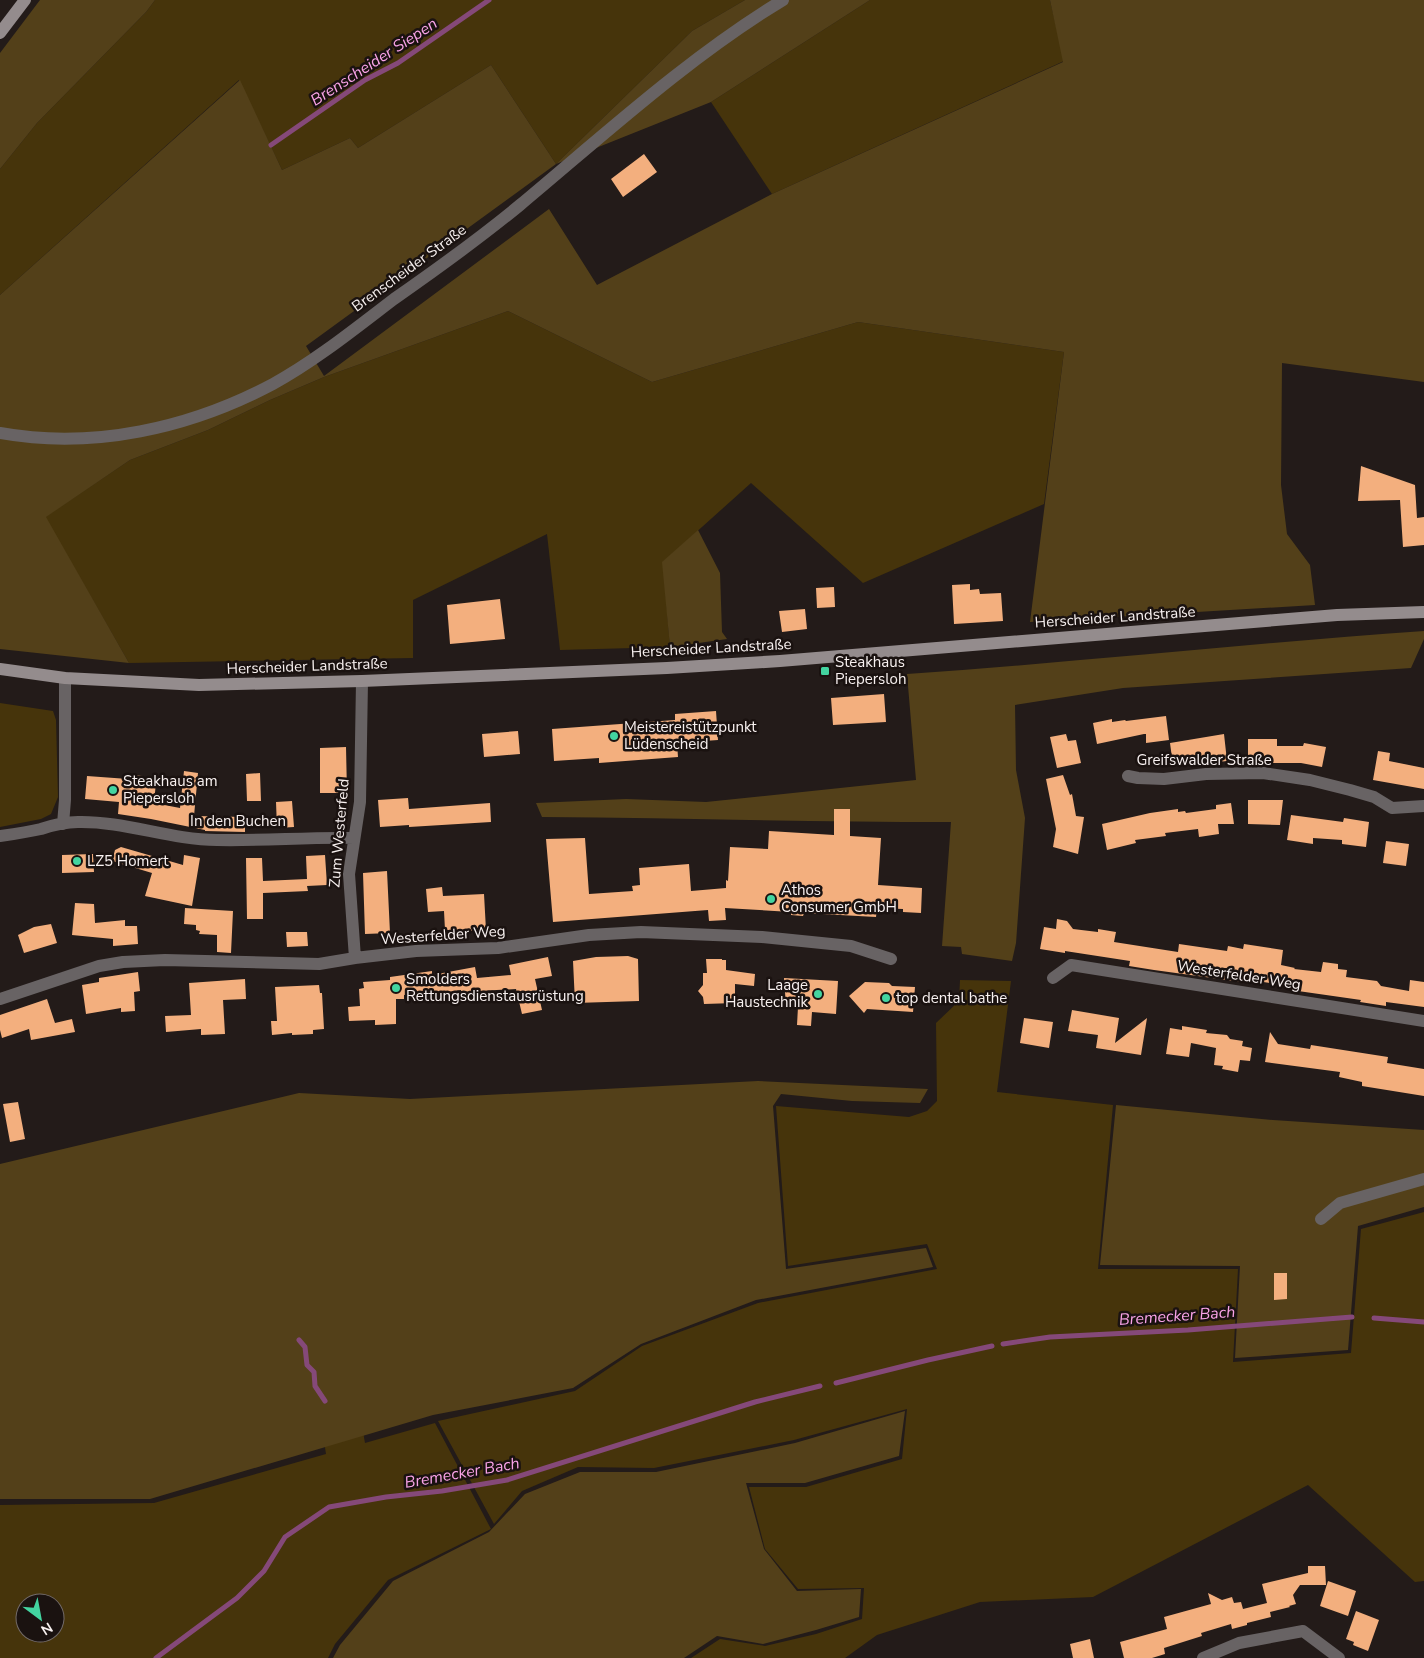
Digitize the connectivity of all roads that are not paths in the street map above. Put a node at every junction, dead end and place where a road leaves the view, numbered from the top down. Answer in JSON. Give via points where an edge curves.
{"nodes":[{"id":1,"x":25,"y":0,"type":"edge"},
{"id":2,"x":783,"y":0,"type":"edge"},
{"id":3,"x":0,"y":33,"type":"edge"},
{"id":4,"x":0,"y":433,"type":"edge"},
{"id":5,"x":1424,"y":612,"type":"edge"},
{"id":6,"x":0,"y":669,"type":"edge"},
{"id":7,"x":65,"y":678,"type":"junction"},
{"id":8,"x":362,"y":681,"type":"junction"},
{"id":9,"x":1128,"y":776,"type":"dead end"},
{"id":10,"x":1424,"y":806,"type":"edge"},
{"id":11,"x":63,"y":824,"type":"junction"},
{"id":12,"x":0,"y":836,"type":"edge"},
{"id":13,"x":354,"y":838,"type":"junction"},
{"id":14,"x":355,"y":958,"type":"junction"},
{"id":15,"x":891,"y":959,"type":"dead end"},
{"id":16,"x":1053,"y":978,"type":"dead end"},
{"id":17,"x":0,"y":999,"type":"edge"},
{"id":18,"x":1424,"y":1022,"type":"edge"},
{"id":19,"x":1424,"y":1178,"type":"edge"},
{"id":20,"x":1321,"y":1218,"type":"dead end"},
{"id":21,"x":1203,"y":1658,"type":"edge"},
{"id":22,"x":1339,"y":1658,"type":"edge"}],
"edges":[{"from":1,"to":3,"type":"main road"},
{"from":2,"to":4,"type":"street","name":"Brenscheider Straße","via":[[708,51],[455,256],[273,384],[211,411],[149,431],[88,438],[28,438]]},
{"from":5,"to":8,"type":"main road","name":"Herscheider Landstraße","via":[[1337,615],[742,663]]},
{"from":6,"to":7,"type":"main road","name":"Herscheider Landstraße"},
{"from":7,"to":8,"type":"main road","name":"Herscheider Landstraße","via":[[198,685]]},
{"from":7,"to":11,"type":"street"},
{"from":8,"to":13,"type":"street","name":"Zum Westerfeld","via":[[360,802]]},
{"from":9,"to":10,"type":"street","name":"Greifswalder Straße","via":[[1164,779],[1263,773],[1350,790],[1374,797],[1392,808]]},
{"from":11,"to":12,"type":"street","name":"In den Buchen"},
{"from":11,"to":13,"type":"street","name":"In den Buchen","via":[[79,822],[128,827],[210,840]]},
{"from":13,"to":14,"type":"street","name":"Zum Westerfeld","via":[[348,874]]},
{"from":14,"to":15,"type":"street","name":"Westerfelder Weg","via":[[416,951],[498,948],[588,935],[641,932],[762,937],[851,946]]},
{"from":14,"to":17,"type":"street","name":"Westerfelder Weg","via":[[319,964],[123,962],[98,966]]},
{"from":16,"to":18,"type":"street","name":"Westerfelder Weg","via":[[1071,965]]},
{"from":19,"to":20,"type":"street","via":[[1340,1203]]},
{"from":21,"to":22,"type":"street","via":[[1239,1643],[1303,1631]]}]}
